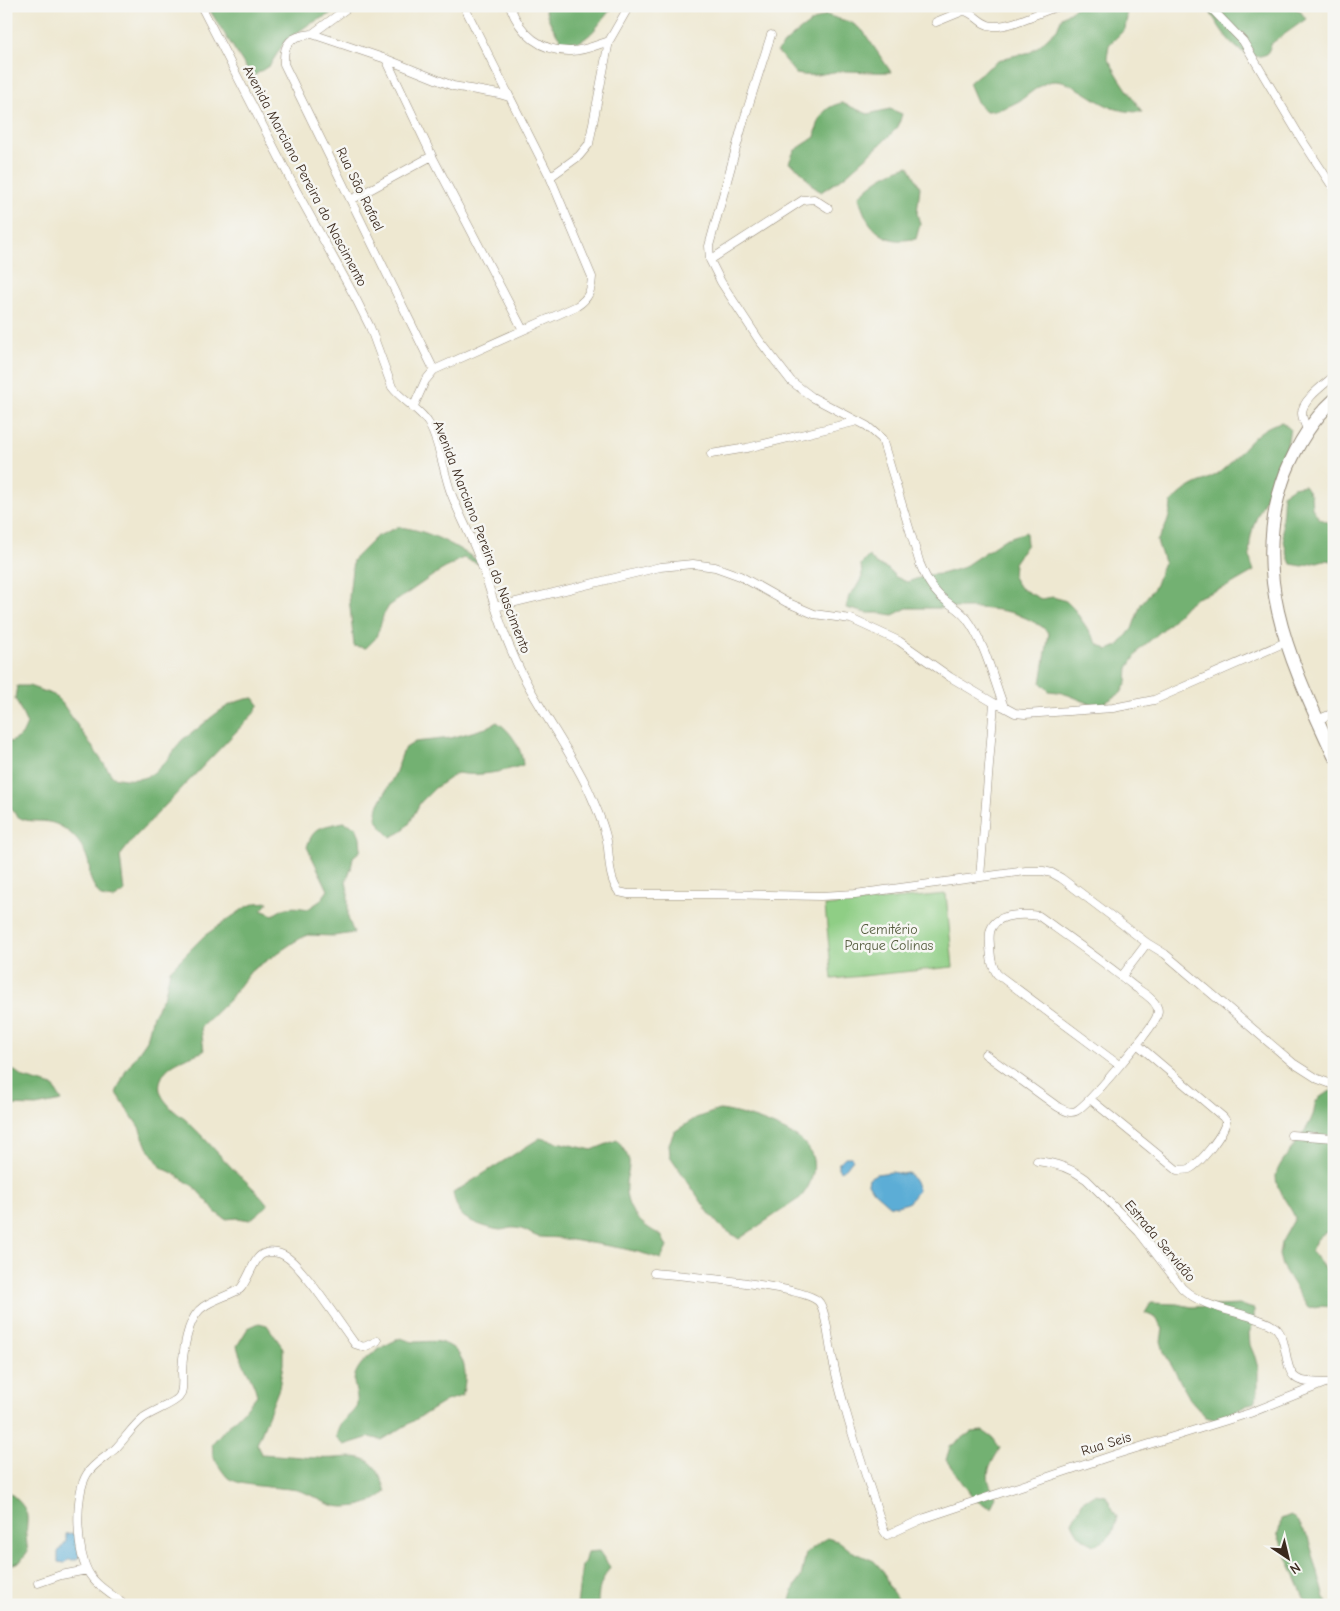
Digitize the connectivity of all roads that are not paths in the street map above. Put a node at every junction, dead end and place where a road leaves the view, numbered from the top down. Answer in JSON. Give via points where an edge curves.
{"nodes":[{"id":1,"x":201,"y":6,"type":"edge"},
{"id":2,"x":350,"y":6,"type":"edge"},
{"id":3,"x":464,"y":6,"type":"edge"},
{"id":4,"x":510,"y":6,"type":"edge"},
{"id":5,"x":629,"y":6,"type":"edge"},
{"id":6,"x":1032,"y":6,"type":"edge"},
{"id":7,"x":1060,"y":6,"type":"edge"},
{"id":8,"x":1209,"y":6,"type":"edge"},
{"id":9,"x":1035,"y":14,"type":"junction"},
{"id":10,"x":936,"y":22,"type":"dead end"},
{"id":11,"x":312,"y":34,"type":"junction"},
{"id":12,"x":771,"y":35,"type":"dead end"},
{"id":13,"x":609,"y":41,"type":"junction"},
{"id":14,"x":386,"y":59,"type":"junction"},
{"id":15,"x":509,"y":97,"type":"junction"},
{"id":16,"x":432,"y":156,"type":"junction"},
{"id":17,"x":550,"y":177,"type":"junction"},
{"id":18,"x":1334,"y":189,"type":"edge"},
{"id":19,"x":351,"y":200,"type":"junction"},
{"id":20,"x":828,"y":208,"type":"dead end"},
{"id":21,"x":710,"y":260,"type":"junction"},
{"id":22,"x":523,"y":330,"type":"junction"},
{"id":23,"x":434,"y":370,"type":"junction"},
{"id":24,"x":1334,"y":376,"type":"edge"},
{"id":25,"x":1334,"y":400,"type":"edge"},
{"id":26,"x":413,"y":408,"type":"junction"},
{"id":27,"x":858,"y":421,"type":"junction"},
{"id":28,"x":1307,"y":429,"type":"junction"},
{"id":29,"x":710,"y":454,"type":"dead end"},
{"id":30,"x":495,"y":607,"type":"junction"},
{"id":31,"x":1286,"y":642,"type":"junction"},
{"id":32,"x":994,"y":703,"type":"junction"},
{"id":33,"x":1004,"y":707,"type":"junction"},
{"id":34,"x":1334,"y":714,"type":"edge"},
{"id":35,"x":1317,"y":720,"type":"junction"},
{"id":36,"x":1334,"y":756,"type":"edge"},
{"id":37,"x":980,"y":877,"type":"junction"},
{"id":38,"x":1147,"y":943,"type":"junction"},
{"id":39,"x":1122,"y":976,"type":"junction"},
{"id":40,"x":1137,"y":1044,"type":"junction"},
{"id":41,"x":985,"y":1054,"type":"dead end"},
{"id":42,"x":1119,"y":1065,"type":"junction"},
{"id":43,"x":1334,"y":1085,"type":"edge"},
{"id":44,"x":1090,"y":1099,"type":"junction"},
{"id":45,"x":1292,"y":1135,"type":"dead end"},
{"id":46,"x":1334,"y":1138,"type":"edge"},
{"id":47,"x":1037,"y":1161,"type":"dead end"},
{"id":48,"x":654,"y":1272,"type":"dead end"},
{"id":49,"x":377,"y":1340,"type":"dead end"},
{"id":50,"x":1334,"y":1382,"type":"edge"},
{"id":51,"x":1324,"y":1383,"type":"junction"},
{"id":52,"x":87,"y":1570,"type":"junction"},
{"id":53,"x":38,"y":1583,"type":"dead end"},
{"id":54,"x":124,"y":1605,"type":"edge"}],
"edges":[{"from":1,"to":26,"type":"street","name":"Avenida Marciano Pereira do Nascimento","via":[[356,299],[392,387]]},
{"from":2,"to":11,"type":"street"},
{"from":3,"to":15,"type":"street"},
{"from":4,"to":13,"type":"street","via":[[523,31],[539,45],[572,51]]},
{"from":5,"to":13,"type":"street"},
{"from":6,"to":9,"type":"street"},
{"from":7,"to":9,"type":"street"},
{"from":8,"to":18,"type":"street","via":[[1243,41]]},
{"from":9,"to":10,"type":"street","via":[[1006,25],[993,26],[963,11]]},
{"from":11,"to":14,"type":"street"},
{"from":11,"to":19,"type":"street","name":"Rua São Rafael","via":[[300,35],[287,44],[284,64]]},
{"from":12,"to":21,"type":"street","via":[[709,246]]},
{"from":13,"to":17,"type":"street","via":[[588,144],[579,156]]},
{"from":14,"to":15,"type":"street","via":[[453,86]]},
{"from":14,"to":16,"type":"street"},
{"from":15,"to":17,"type":"street"},
{"from":16,"to":19,"type":"street"},
{"from":16,"to":22,"type":"street"},
{"from":17,"to":22,"type":"street","via":[[592,277],[591,288],[585,300],[577,306]]},
{"from":19,"to":23,"type":"street","name":"Rua São Rafael"},
{"from":20,"to":21,"type":"street","via":[[814,199],[803,200]]},
{"from":21,"to":27,"type":"street","via":[[753,332],[791,381],[812,397]]},
{"from":22,"to":23,"type":"street"},
{"from":23,"to":26,"type":"street","via":[[425,381]]},
{"from":24,"to":28,"type":"street","via":[[1303,407]]},
{"from":25,"to":28,"type":"main road"},
{"from":26,"to":30,"type":"street","name":"Avenida Marciano Pereira do Nascimento","via":[[429,423],[438,444],[451,493],[470,532]]},
{"from":27,"to":29,"type":"street"},
{"from":27,"to":33,"type":"street","via":[[882,439],[920,564],[935,591],[959,609],[973,628]]},
{"from":28,"to":31,"type":"main road","via":[[1278,493],[1272,523],[1270,556],[1274,598]]},
{"from":30,"to":32,"type":"street","via":[[660,567],[693,564],[715,567],[740,576],[814,614],[851,620],[899,641]]},
{"from":30,"to":37,"type":"street","name":"Avenida Marciano Pereira do Nascimento","via":[[520,670],[563,742],[600,816],[607,840],[612,881],[619,892],[821,896]]},
{"from":31,"to":33,"type":"street","via":[[1154,700],[1113,708],[1025,714]]},
{"from":31,"to":35,"type":"main road"},
{"from":32,"to":33,"type":"street"},
{"from":32,"to":37,"type":"street"},
{"from":34,"to":35,"type":"street"},
{"from":35,"to":36,"type":"main road"},
{"from":37,"to":38,"type":"street","name":"Avenida Marciano Pereira do Nascimento","via":[[1026,871],[1052,874]]},
{"from":38,"to":39,"type":"street"},
{"from":38,"to":43,"type":"street","name":"Avenida Marciano Pereira do Nascimento","via":[[1190,974],[1293,1064]]},
{"from":39,"to":40,"type":"street","via":[[1158,1008],[1156,1020]]},
{"from":39,"to":42,"type":"street","via":[[1039,916],[1012,916],[992,926],[991,962],[997,974]]},
{"from":40,"to":42,"type":"street"},
{"from":40,"to":44,"type":"street","via":[[1226,1122],[1222,1133],[1198,1162],[1188,1169],[1176,1170]]},
{"from":41,"to":44,"type":"street","via":[[1066,1112],[1078,1110]]},
{"from":42,"to":44,"type":"street"},
{"from":45,"to":46,"type":"street"},
{"from":47,"to":51,"type":"street","name":"Estrada Servidão","via":[[1077,1172],[1139,1232],[1190,1296],[1276,1328],[1294,1377],[1301,1381]]},
{"from":48,"to":51,"type":"street","name":"Rua Seis","via":[[782,1288],[818,1302],[824,1312],[833,1364],[851,1427],[888,1536],[925,1518],[1250,1412]]},
{"from":49,"to":52,"type":"street","via":[[364,1347],[356,1344],[303,1273],[283,1254],[263,1253],[257,1257],[240,1289],[201,1308],[196,1314],[184,1352],[182,1391],[178,1398],[144,1417],[87,1474],[79,1516]]},
{"from":50,"to":51,"type":"street","name":"Rua Seis"},
{"from":52,"to":53,"type":"street"},
{"from":52,"to":54,"type":"street","via":[[94,1582]]}]}
